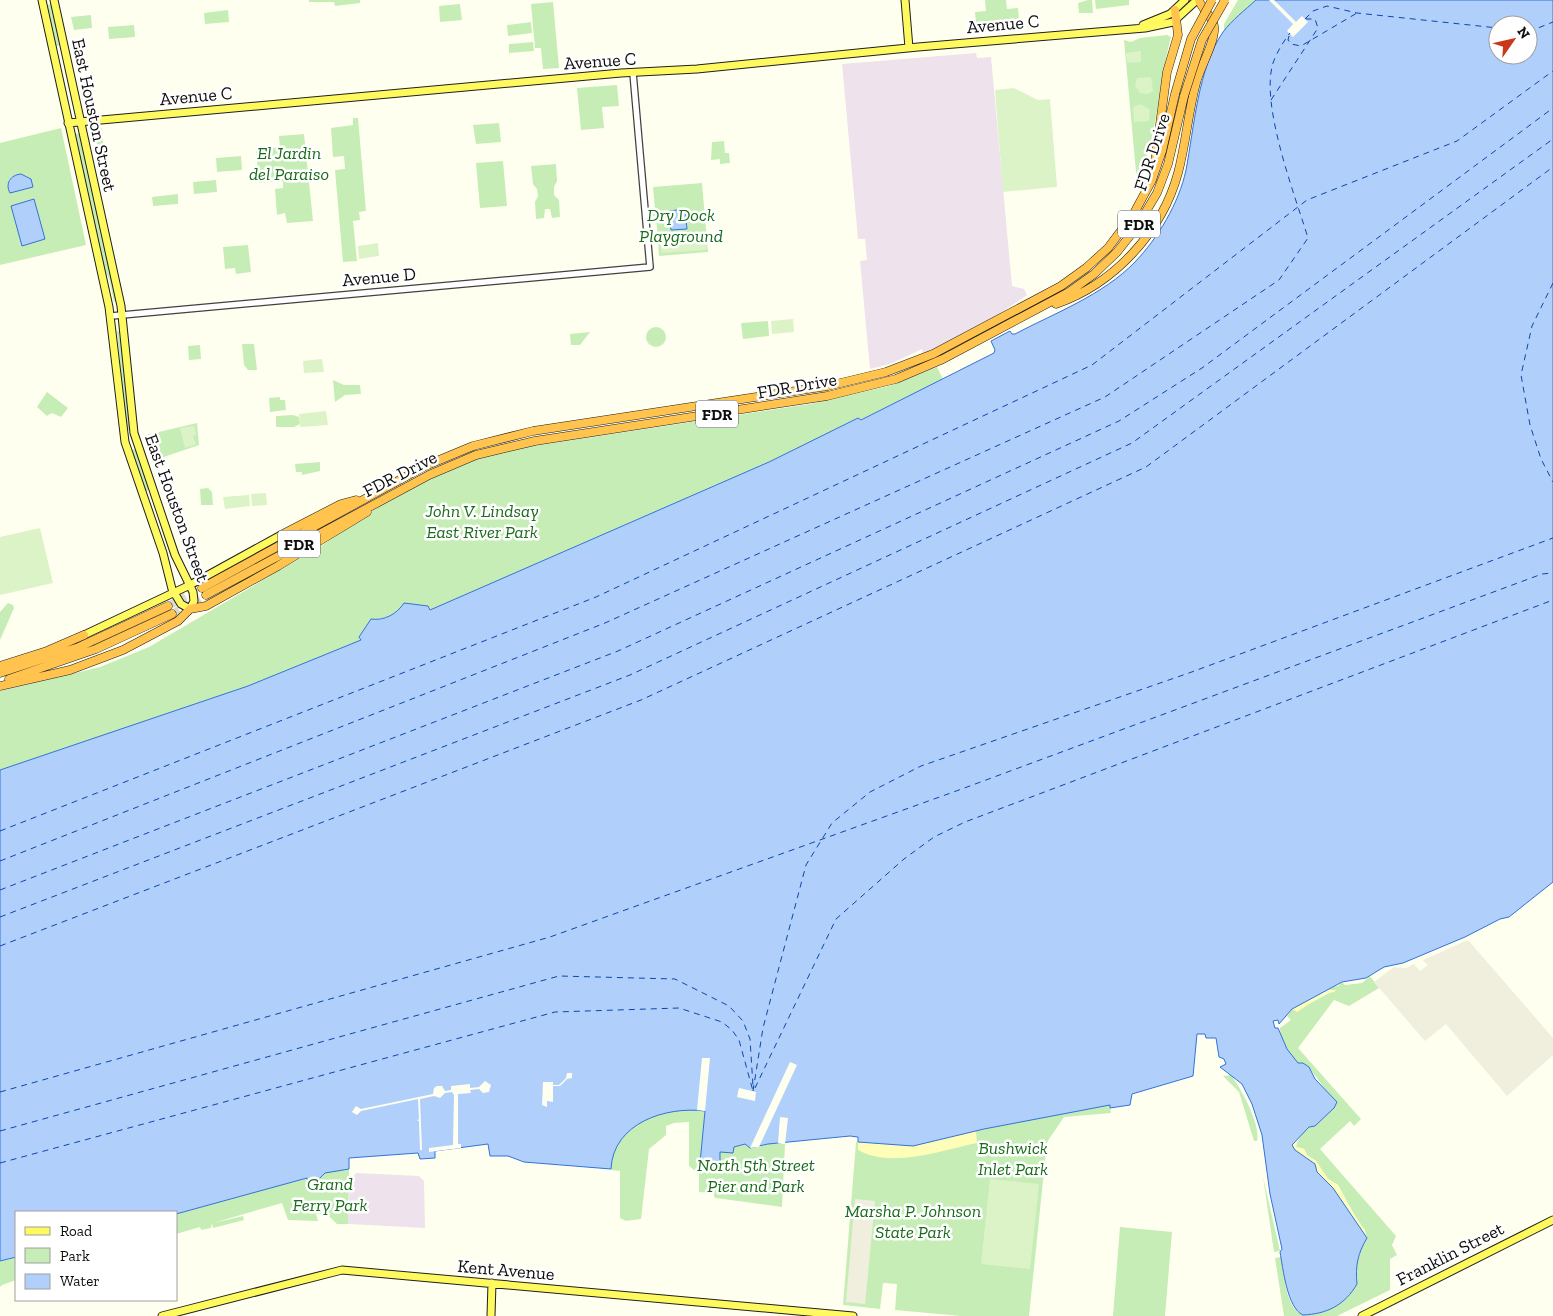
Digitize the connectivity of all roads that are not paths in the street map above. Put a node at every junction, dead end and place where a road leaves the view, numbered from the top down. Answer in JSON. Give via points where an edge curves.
{"nodes":[{"id":1,"x":42,"y":0,"type":"edge"},
{"id":2,"x":54,"y":0,"type":"edge"},
{"id":3,"x":904,"y":0,"type":"edge"},
{"id":4,"x":1185,"y":0,"type":"edge"},
{"id":5,"x":1198,"y":0,"type":"edge"},
{"id":6,"x":1212,"y":0,"type":"edge"},
{"id":7,"x":1225,"y":0,"type":"edge"},
{"id":8,"x":1175,"y":10,"type":"junction"},
{"id":9,"x":1177,"y":19,"type":"junction"},
{"id":10,"x":1133,"y":28,"type":"junction"},
{"id":11,"x":909,"y":48,"type":"junction"},
{"id":12,"x":633,"y":73,"type":"junction"},
{"id":13,"x":80,"y":121,"type":"junction"},
{"id":14,"x":68,"y":123,"type":"junction"},
{"id":15,"x":1155,"y":171,"type":"junction"},
{"id":16,"x":1035,"y":311,"type":"junction"},
{"id":17,"x":122,"y":314,"type":"junction"},
{"id":18,"x":111,"y":316,"type":"junction"},
{"id":19,"x":393,"y":494,"type":"junction"},
{"id":20,"x":370,"y":496,"type":"junction"},
{"id":21,"x":281,"y":535,"type":"joint"},
{"id":22,"x":190,"y":586,"type":"junction"},
{"id":23,"x":174,"y":593,"type":"junction"},
{"id":24,"x":190,"y":609,"type":"junction"},
{"id":25,"x":84,"y":635,"type":"joint"},
{"id":26,"x":0,"y":666,"type":"edge"},
{"id":27,"x":0,"y":673,"type":"edge"},
{"id":28,"x":0,"y":682,"type":"edge"},
{"id":29,"x":0,"y":686,"type":"edge"},
{"id":30,"x":1553,"y":1220,"type":"edge"},
{"id":31,"x":492,"y":1283,"type":"junction"},
{"id":32,"x":162,"y":1316,"type":"edge"},
{"id":33,"x":490,"y":1316,"type":"edge"},
{"id":34,"x":852,"y":1316,"type":"edge"},
{"id":35,"x":1362,"y":1316,"type":"edge"}],
"edges":[{"from":1,"to":14,"type":"main road","name":"East Houston Street"},
{"from":2,"to":13,"type":"main road","name":"East Houston Street"},
{"from":3,"to":11,"type":"main road"},
{"from":4,"to":8,"type":"main road","name":"Avenue C"},
{"from":5,"to":9,"type":"main road","name":"Avenue C"},
{"from":5,"to":16,"type":"highway","via":[[1212,18],[1214,35],[1196,81],[1178,172],[1164,208],[1141,243],[1112,272],[1073,297]]},
{"from":6,"to":15,"type":"highway","name":"FDR Drive","number":"FDR","bridge":true,"via":[[1191,39]]},
{"from":7,"to":16,"type":"highway","name":"FDR Drive","number":"FDR","bridge":true,"via":[[1202,40],[1165,174],[1152,202],[1117,252],[1094,274]]},
{"from":8,"to":9,"type":"highway"},
{"from":8,"to":10,"type":"main road","name":"Avenue C"},
{"from":9,"to":10,"type":"main road","name":"Avenue C","via":[[1157,26]]},
{"from":9,"to":15,"type":"highway","via":[[1178,35],[1166,78]]},
{"from":10,"to":11,"type":"main road","name":"Avenue C"},
{"from":11,"to":12,"type":"main road","name":"Avenue C"},
{"from":12,"to":13,"type":"main road","name":"Avenue C"},
{"from":12,"to":17,"type":"street","name":"Avenue D","via":[[650,267]]},
{"from":13,"to":14,"type":"main road","name":"Avenue C"},
{"from":13,"to":17,"type":"main road","name":"East Houston Street"},
{"from":14,"to":18,"type":"main road","name":"East Houston Street"},
{"from":15,"to":20,"type":"highway","name":"FDR Drive","number":"FDR","via":[[1127,224],[1086,268],[1061,286],[914,362],[877,375],[807,390],[502,438],[434,461]]},
{"from":16,"to":19,"type":"highway","name":"FDR Drive","number":"FDR","via":[[934,364],[886,382],[806,401],[510,446],[456,462]]},
{"from":17,"to":18,"type":"street","name":"Avenue D"},
{"from":17,"to":22,"type":"main road","name":"East Houston Street","via":[[134,434],[170,541]]},
{"from":18,"to":23,"type":"main road","name":"East Houston Street","via":[[125,442]]},
{"from":19,"to":20,"type":"highway","name":"FDR Drive","number":"FDR","via":[[204,592]]},
{"from":19,"to":24,"type":"highway","via":[[278,566],[206,606]]},
{"from":20,"to":21,"type":"highway","via":[[341,504]]},
{"from":21,"to":22,"type":"main road"},
{"from":22,"to":23,"type":"main road"},
{"from":22,"to":24,"type":"main road","name":"East Houston Street","via":[[194,598]]},
{"from":23,"to":24,"type":"main road","name":"East Houston Street","via":[[181,604]]},
{"from":23,"to":25,"type":"main road"},
{"from":24,"to":29,"type":"highway","via":[[178,621],[109,656],[70,670]]},
{"from":25,"to":26,"type":"highway"},
{"from":27,"to":28,"type":"highway","via":[[79,647],[170,610],[96,649]]},
{"from":30,"to":35,"type":"main road","name":"Franklin Street"},
{"from":31,"to":32,"type":"main road","name":"Kent Avenue","via":[[342,1270]]},
{"from":31,"to":33,"type":"main road"},
{"from":31,"to":34,"type":"main road","name":"Kent Avenue"}]}
